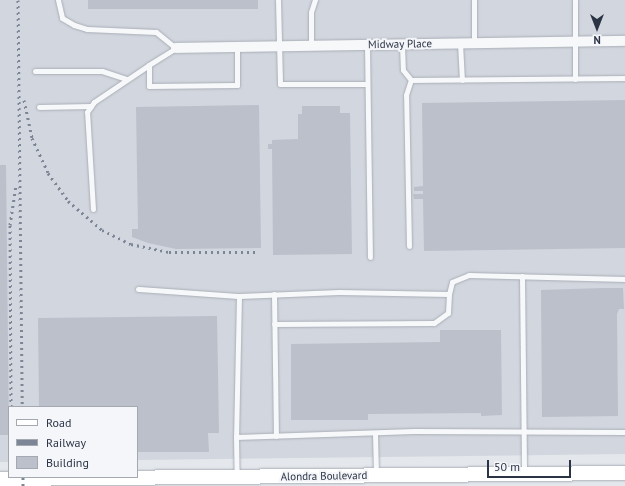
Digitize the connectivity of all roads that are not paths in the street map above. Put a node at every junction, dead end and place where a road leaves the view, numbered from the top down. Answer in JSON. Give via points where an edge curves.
{"nodes":[{"id":1,"x":58,"y":0,"type":"edge"},
{"id":2,"x":278,"y":0,"type":"edge"},
{"id":3,"x":315,"y":0,"type":"edge"},
{"id":4,"x":474,"y":0,"type":"edge"},
{"id":5,"x":575,"y":0,"type":"edge"},
{"id":6,"x":625,"y":41,"type":"edge"},
{"id":7,"x":574,"y":42,"type":"junction"},
{"id":8,"x":460,"y":43,"type":"junction"},
{"id":9,"x":474,"y":43,"type":"junction"},
{"id":10,"x":402,"y":44,"type":"junction"},
{"id":11,"x":367,"y":45,"type":"junction"},
{"id":12,"x":279,"y":46,"type":"junction"},
{"id":13,"x":312,"y":46,"type":"junction"},
{"id":14,"x":236,"y":47,"type":"junction"},
{"id":15,"x":176,"y":48,"type":"junction"},
{"id":16,"x":149,"y":65,"type":"junction"},
{"id":17,"x":35,"y":71,"type":"dead end"},
{"id":18,"x":625,"y":78,"type":"edge"},
{"id":19,"x":575,"y":79,"type":"junction"},
{"id":20,"x":127,"y":80,"type":"junction"},
{"id":21,"x":411,"y":80,"type":"junction"},
{"id":22,"x":462,"y":80,"type":"junction"},
{"id":23,"x":367,"y":84,"type":"junction"},
{"id":24,"x":91,"y":106,"type":"junction"},
{"id":25,"x":39,"y":107,"type":"dead end"},
{"id":26,"x":93,"y":209,"type":"dead end"},
{"id":27,"x":409,"y":246,"type":"dead end"},
{"id":28,"x":370,"y":257,"type":"dead end"},
{"id":29,"x":522,"y":276,"type":"junction"},
{"id":30,"x":625,"y":279,"type":"edge"},
{"id":31,"x":138,"y":289,"type":"dead end"},
{"id":32,"x":274,"y":294,"type":"junction"},
{"id":33,"x":449,"y":294,"type":"junction"},
{"id":34,"x":239,"y":296,"type":"junction"},
{"id":35,"x":274,"y":324,"type":"junction"},
{"id":36,"x":522,"y":431,"type":"junction"},
{"id":37,"x":375,"y":432,"type":"junction"},
{"id":38,"x":625,"y":432,"type":"edge"},
{"id":39,"x":276,"y":436,"type":"junction"},
{"id":40,"x":236,"y":437,"type":"junction"},
{"id":41,"x":625,"y":473,"type":"edge"},
{"id":42,"x":524,"y":474,"type":"junction"},
{"id":43,"x":376,"y":475,"type":"junction"},
{"id":44,"x":237,"y":477,"type":"junction"},
{"id":45,"x":136,"y":478,"type":"edge"},
{"id":46,"x":0,"y":479,"type":"edge"},
{"id":47,"x":55,"y":482,"type":"edge"},
{"id":48,"x":159,"y":482,"type":"edge"},
{"id":49,"x":136,"y":486,"type":"edge"}],
"edges":[{"from":1,"to":15,"type":"lane","via":[[62,18],[74,25],[87,29],[156,32]]},
{"from":2,"to":12,"type":"lane"},
{"from":3,"to":13,"type":"lane","via":[[311,12]]},
{"from":4,"to":9,"type":"lane"},
{"from":5,"to":7,"type":"lane"},
{"from":6,"to":7,"type":"street","name":"Midway Place"},
{"from":7,"to":9,"type":"street","name":"Midway Place"},
{"from":7,"to":19,"type":"lane"},
{"from":8,"to":9,"type":"street","name":"Midway Place"},
{"from":8,"to":10,"type":"street","name":"Midway Place"},
{"from":8,"to":22,"type":"lane"},
{"from":10,"to":11,"type":"street","name":"Midway Place"},
{"from":10,"to":21,"type":"lane","via":[[403,70]]},
{"from":11,"to":13,"type":"street","name":"Midway Place"},
{"from":11,"to":23,"type":"lane"},
{"from":12,"to":13,"type":"street","name":"Midway Place"},
{"from":12,"to":14,"type":"street","name":"Midway Place"},
{"from":12,"to":23,"type":"lane","via":[[280,84]]},
{"from":14,"to":15,"type":"street","name":"Midway Place"},
{"from":14,"to":16,"type":"lane","via":[[237,85],[150,86]]},
{"from":15,"to":16,"type":"lane"},
{"from":16,"to":20,"type":"lane"},
{"from":17,"to":20,"type":"lane","via":[[102,71]]},
{"from":18,"to":19,"type":"lane"},
{"from":19,"to":22,"type":"lane"},
{"from":20,"to":24,"type":"lane"},
{"from":21,"to":22,"type":"lane"},
{"from":21,"to":27,"type":"lane","via":[[406,95]]},
{"from":23,"to":28,"type":"lane"},
{"from":24,"to":25,"type":"lane"},
{"from":24,"to":26,"type":"lane","via":[[87,112]]},
{"from":29,"to":30,"type":"lane"},
{"from":29,"to":33,"type":"lane","via":[[468,275],[452,282]]},
{"from":29,"to":36,"type":"lane"},
{"from":31,"to":34,"type":"lane"},
{"from":32,"to":33,"type":"lane"},
{"from":32,"to":34,"type":"lane"},
{"from":32,"to":35,"type":"lane"},
{"from":33,"to":35,"type":"lane","via":[[448,313],[434,323]]},
{"from":34,"to":40,"type":"lane"},
{"from":35,"to":39,"type":"lane"},
{"from":36,"to":37,"type":"lane"},
{"from":36,"to":38,"type":"lane"},
{"from":36,"to":42,"type":"lane"},
{"from":37,"to":39,"type":"lane"},
{"from":37,"to":43,"type":"lane"},
{"from":39,"to":40,"type":"lane"},
{"from":40,"to":44,"type":"lane"},
{"from":41,"to":42,"type":"main road","name":"Alondra Boulevard"},
{"from":42,"to":43,"type":"main road","name":"Alondra Boulevard"},
{"from":43,"to":44,"type":"main road","name":"Alondra Boulevard"},
{"from":44,"to":48,"type":"main road","name":"Alondra Boulevard"},
{"from":45,"to":47,"type":"main road","name":"Alondra Boulevard"},
{"from":45,"to":48,"type":"main road","name":"Alondra Boulevard"},
{"from":45,"to":49,"type":"lane"},
{"from":46,"to":47,"type":"main road","name":"Alondra Boulevard"}]}
